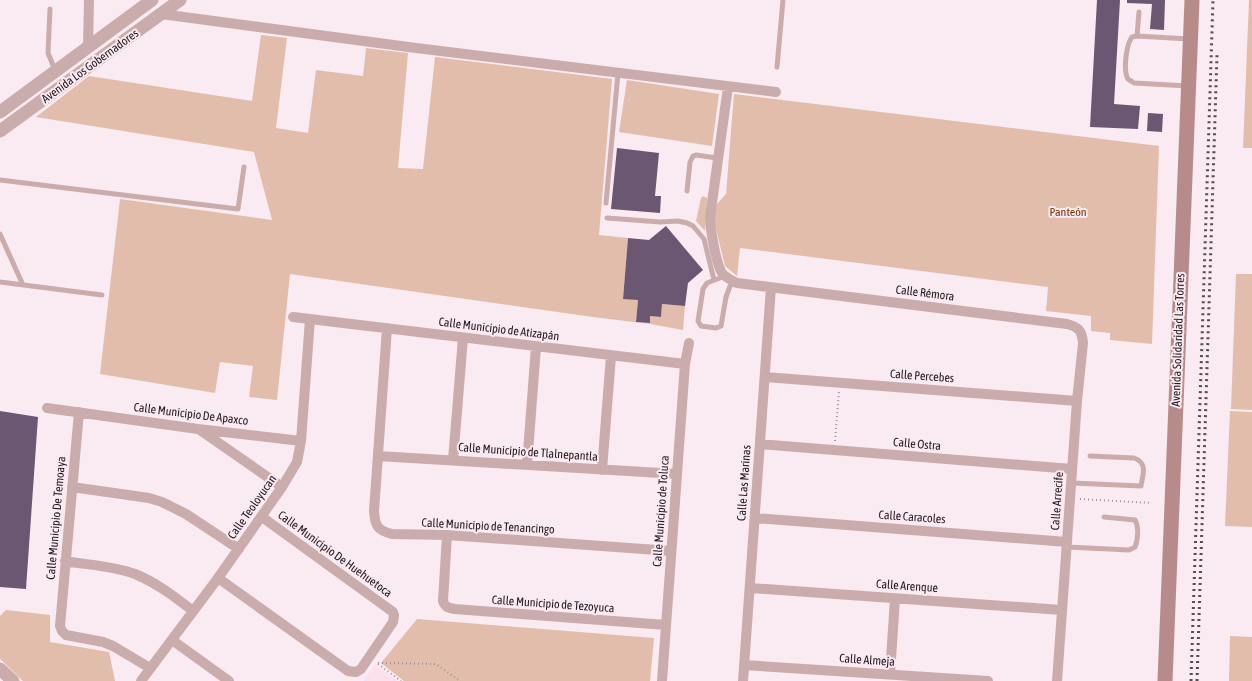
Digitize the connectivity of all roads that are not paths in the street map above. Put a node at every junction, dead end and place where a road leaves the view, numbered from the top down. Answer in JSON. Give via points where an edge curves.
{"nodes":[{"id":1,"x":89,"y":0,"type":"edge"},
{"id":2,"x":152,"y":0,"type":"edge"},
{"id":3,"x":180,"y":0,"type":"edge"},
{"id":4,"x":783,"y":0,"type":"edge"},
{"id":5,"x":1192,"y":0,"type":"edge"},
{"id":6,"x":50,"y":9,"type":"dead end"},
{"id":7,"x":1139,"y":12,"type":"dead end"},
{"id":8,"x":161,"y":14,"type":"junction"},
{"id":9,"x":1137,"y":36,"type":"junction"},
{"id":10,"x":1190,"y":39,"type":"junction"},
{"id":11,"x":88,"y":46,"type":"junction"},
{"id":12,"x":777,"y":66,"type":"dead end"},
{"id":13,"x":55,"y":71,"type":"junction"},
{"id":14,"x":618,"y":72,"type":"junction"},
{"id":15,"x":66,"y":84,"type":"junction"},
{"id":16,"x":1188,"y":86,"type":"junction"},
{"id":17,"x":728,"y":87,"type":"junction"},
{"id":18,"x":776,"y":92,"type":"dead end"},
{"id":19,"x":0,"y":112,"type":"edge"},
{"id":20,"x":0,"y":132,"type":"edge"},
{"id":21,"x":717,"y":158,"type":"junction"},
{"id":22,"x":244,"y":167,"type":"dead end"},
{"id":23,"x":0,"y":180,"type":"edge"},
{"id":24,"x":687,"y":191,"type":"dead end"},
{"id":25,"x":606,"y":203,"type":"dead end"},
{"id":26,"x":607,"y":218,"type":"dead end"},
{"id":27,"x":0,"y":234,"type":"edge"},
{"id":28,"x":728,"y":278,"type":"junction"},
{"id":29,"x":714,"y":280,"type":"junction"},
{"id":30,"x":0,"y":282,"type":"edge"},
{"id":31,"x":23,"y":285,"type":"junction"},
{"id":32,"x":771,"y":287,"type":"junction"},
{"id":33,"x":102,"y":295,"type":"dead end"},
{"id":34,"x":293,"y":317,"type":"dead end"},
{"id":35,"x":310,"y":319,"type":"junction"},
{"id":36,"x":1075,"y":326,"type":"joint"},
{"id":37,"x":387,"y":328,"type":"junction"},
{"id":38,"x":463,"y":338,"type":"junction"},
{"id":39,"x":689,"y":343,"type":"dead end"},
{"id":40,"x":536,"y":347,"type":"junction"},
{"id":41,"x":611,"y":356,"type":"junction"},
{"id":42,"x":685,"y":364,"type":"junction"},
{"id":43,"x":765,"y":377,"type":"junction"},
{"id":44,"x":1078,"y":401,"type":"junction"},
{"id":45,"x":47,"y":408,"type":"dead end"},
{"id":46,"x":79,"y":412,"type":"junction"},
{"id":47,"x":198,"y":429,"type":"junction"},
{"id":48,"x":301,"y":441,"type":"junction"},
{"id":49,"x":760,"y":444,"type":"junction"},
{"id":50,"x":378,"y":456,"type":"junction"},
{"id":51,"x":1090,"y":456,"type":"dead end"},
{"id":52,"x":453,"y":460,"type":"junction"},
{"id":53,"x":527,"y":465,"type":"junction"},
{"id":54,"x":602,"y":470,"type":"junction"},
{"id":55,"x":1072,"y":470,"type":"junction"},
{"id":56,"x":677,"y":474,"type":"junction"},
{"id":57,"x":1072,"y":483,"type":"junction"},
{"id":58,"x":282,"y":487,"type":"junction"},
{"id":59,"x":72,"y":488,"type":"junction"},
{"id":60,"x":262,"y":517,"type":"junction"},
{"id":61,"x":1104,"y":517,"type":"dead end"},
{"id":62,"x":755,"y":518,"type":"junction"},
{"id":63,"x":447,"y":535,"type":"junction"},
{"id":64,"x":1067,"y":545,"type":"junction"},
{"id":65,"x":238,"y":549,"type":"junction"},
{"id":66,"x":671,"y":551,"type":"junction"},
{"id":67,"x":65,"y":561,"type":"junction"},
{"id":68,"x":218,"y":578,"type":"junction"},
{"id":69,"x":750,"y":588,"type":"junction"},
{"id":70,"x":894,"y":599,"type":"junction"},
{"id":71,"x":1062,"y":610,"type":"junction"},
{"id":72,"x":193,"y":611,"type":"junction"},
{"id":73,"x":666,"y":625,"type":"junction"},
{"id":74,"x":172,"y":640,"type":"junction"},
{"id":75,"x":744,"y":665,"type":"junction"},
{"id":76,"x":150,"y":668,"type":"junction"},
{"id":77,"x":0,"y":669,"type":"edge"},
{"id":78,"x":890,"y":674,"type":"junction"},
{"id":79,"x":13,"y":681,"type":"edge"},
{"id":80,"x":141,"y":681,"type":"edge"},
{"id":81,"x":229,"y":681,"type":"edge"},
{"id":82,"x":662,"y":681,"type":"edge"},
{"id":83,"x":743,"y":681,"type":"edge"},
{"id":84,"x":988,"y":681,"type":"edge"},
{"id":85,"x":1057,"y":681,"type":"edge"},
{"id":86,"x":1165,"y":681,"type":"edge"}],
"edges":[{"from":1,"to":11,"type":"street"},
{"from":2,"to":11,"type":"street","name":"Avenida Los Gobernadores"},
{"from":3,"to":8,"type":"street","name":"Avenida Los Gobernadores"},
{"from":4,"to":12,"type":"lane"},
{"from":5,"to":10,"type":"main road","name":"Avenida Solidaridad Las Torres"},
{"from":6,"to":13,"type":"lane","via":[[48,53]]},
{"from":7,"to":9,"type":"lane"},
{"from":8,"to":14,"type":"street"},
{"from":8,"to":15,"type":"street","name":"Avenida Los Gobernadores"},
{"from":9,"to":10,"type":"lane"},
{"from":9,"to":16,"type":"lane","via":[[1132,37],[1127,47],[1126,73],[1129,79],[1142,84]]},
{"from":10,"to":16,"type":"main road","name":"Avenida Solidaridad Las Torres"},
{"from":11,"to":13,"type":"street","name":"Avenida Los Gobernadores"},
{"from":13,"to":15,"type":"street"},
{"from":13,"to":19,"type":"street","name":"Avenida Los Gobernadores"},
{"from":14,"to":17,"type":"street"},
{"from":14,"to":25,"type":"lane"},
{"from":15,"to":20,"type":"street","name":"Avenida Los Gobernadores"},
{"from":16,"to":86,"type":"main road","name":"Avenida Solidaridad Las Torres"},
{"from":17,"to":18,"type":"street"},
{"from":17,"to":21,"type":"street"},
{"from":21,"to":24,"type":"lane","via":[[693,156]]},
{"from":21,"to":28,"type":"street","via":[[710,223],[718,265]]},
{"from":22,"to":23,"type":"lane","via":[[238,210]]},
{"from":26,"to":29,"type":"lane","via":[[687,222],[704,239]]},
{"from":27,"to":31,"type":"lane"},
{"from":28,"to":29,"type":"lane"},
{"from":28,"to":29,"type":"lane","via":[[722,323],[716,328],[701,326],[698,321],[703,288]]},
{"from":28,"to":32,"type":"street","name":"Calle Rémora","via":[[737,283]]},
{"from":30,"to":31,"type":"lane"},
{"from":31,"to":33,"type":"lane"},
{"from":32,"to":36,"type":"street","name":"Calle Rémora"},
{"from":32,"to":43,"type":"street","name":"Calle Las Marinas"},
{"from":34,"to":35,"type":"street","name":"Calle Municipio de Atizapán"},
{"from":35,"to":37,"type":"street","name":"Calle Municipio de Atizapán"},
{"from":35,"to":48,"type":"street","name":"Calle Teoloyucan"},
{"from":36,"to":44,"type":"street","name":"Calle Arrecife","via":[[1083,334]]},
{"from":37,"to":38,"type":"street","name":"Calle Municipio de Atizapán"},
{"from":37,"to":50,"type":"street"},
{"from":38,"to":40,"type":"street","name":"Calle Municipio de Atizapán"},
{"from":38,"to":52,"type":"street"},
{"from":39,"to":42,"type":"street","name":"Calle Municipio de Toluca"},
{"from":40,"to":41,"type":"street","name":"Calle Municipio de Atizapán"},
{"from":40,"to":53,"type":"street"},
{"from":41,"to":42,"type":"street","name":"Calle Municipio de Atizapán"},
{"from":41,"to":54,"type":"street"},
{"from":42,"to":56,"type":"street","name":"Calle Municipio de Toluca"},
{"from":43,"to":44,"type":"street","name":"Calle Percebes"},
{"from":43,"to":49,"type":"street","name":"Calle Las Marinas"},
{"from":44,"to":55,"type":"street","name":"Calle Arrecife"},
{"from":45,"to":46,"type":"street","name":"Calle Municipio De Apaxco"},
{"from":46,"to":47,"type":"street","name":"Calle Municipio De Apaxco"},
{"from":46,"to":59,"type":"street","name":"Calle Municipio De Temoaya"},
{"from":47,"to":48,"type":"street","name":"Calle Municipio De Apaxco"},
{"from":47,"to":58,"type":"street"},
{"from":48,"to":58,"type":"street","name":"Calle Teoloyucan","via":[[297,462]]},
{"from":49,"to":55,"type":"street","name":"Calle Ostra"},
{"from":49,"to":62,"type":"street","name":"Calle Las Marinas"},
{"from":50,"to":52,"type":"street","name":"Calle Municipio de Tlalnepantla"},
{"from":50,"to":63,"type":"street","name":"Calle Municipio de Tenancingo","via":[[374,511],[377,528],[392,534]]},
{"from":51,"to":57,"type":"lane","via":[[1140,460],[1144,467],[1141,486]]},
{"from":52,"to":53,"type":"street","name":"Calle Municipio de Tlalnepantla"},
{"from":53,"to":54,"type":"street","name":"Calle Municipio de Tlalnepantla"},
{"from":54,"to":56,"type":"street","name":"Calle Municipio de Tlalnepantla"},
{"from":55,"to":57,"type":"street","name":"Calle Arrecife"},
{"from":56,"to":66,"type":"street","name":"Calle Municipio de Toluca"},
{"from":57,"to":64,"type":"street","name":"Calle Arrecife"},
{"from":58,"to":60,"type":"street","name":"Calle Teoloyucan"},
{"from":59,"to":65,"type":"street","via":[[150,498],[162,502],[186,514]]},
{"from":59,"to":67,"type":"street","name":"Calle Municipio De Temoaya"},
{"from":60,"to":65,"type":"street","name":"Calle Teoloyucan"},
{"from":60,"to":68,"type":"street","name":"Calle Municipio De Huehuetoca","via":[[393,612],[393,622],[369,657],[358,671],[348,670]]},
{"from":61,"to":64,"type":"lane","via":[[1135,520],[1137,528],[1133,549]]},
{"from":62,"to":64,"type":"street","name":"Calle Caracoles"},
{"from":62,"to":69,"type":"street","name":"Calle Las Marinas"},
{"from":63,"to":66,"type":"street","name":"Calle Municipio de Tenancingo"},
{"from":63,"to":73,"type":"street","name":"Calle Municipio de Tezoyuca","via":[[443,601],[445,605],[454,609]]},
{"from":64,"to":71,"type":"street","name":"Calle Arrecife"},
{"from":65,"to":68,"type":"street","name":"Calle Teoloyucan"},
{"from":66,"to":73,"type":"street","name":"Calle Municipio de Toluca"},
{"from":67,"to":72,"type":"street","via":[[123,570],[136,575],[165,590]]},
{"from":67,"to":76,"type":"street","name":"Calle Municipio De Temoaya","via":[[60,626],[62,631],[66,635],[113,646]]},
{"from":68,"to":72,"type":"street","name":"Calle Teoloyucan"},
{"from":69,"to":70,"type":"street","name":"Calle Arenque"},
{"from":69,"to":75,"type":"street","name":"Calle Las Marinas"},
{"from":70,"to":71,"type":"street","name":"Calle Arenque"},
{"from":70,"to":78,"type":"street"},
{"from":71,"to":85,"type":"street","name":"Calle Arrecife"},
{"from":72,"to":74,"type":"street","name":"Calle Teoloyucan"},
{"from":73,"to":82,"type":"street","name":"Calle Municipio de Toluca"},
{"from":74,"to":76,"type":"street","name":"Calle Teoloyucan"},
{"from":74,"to":81,"type":"street"},
{"from":75,"to":78,"type":"street","name":"Calle Almeja"},
{"from":75,"to":83,"type":"street","name":"Calle Las Marinas"},
{"from":76,"to":80,"type":"street","name":"Calle Teoloyucan"},
{"from":77,"to":79,"type":"street"},
{"from":78,"to":84,"type":"street","name":"Calle Almeja"}]}
